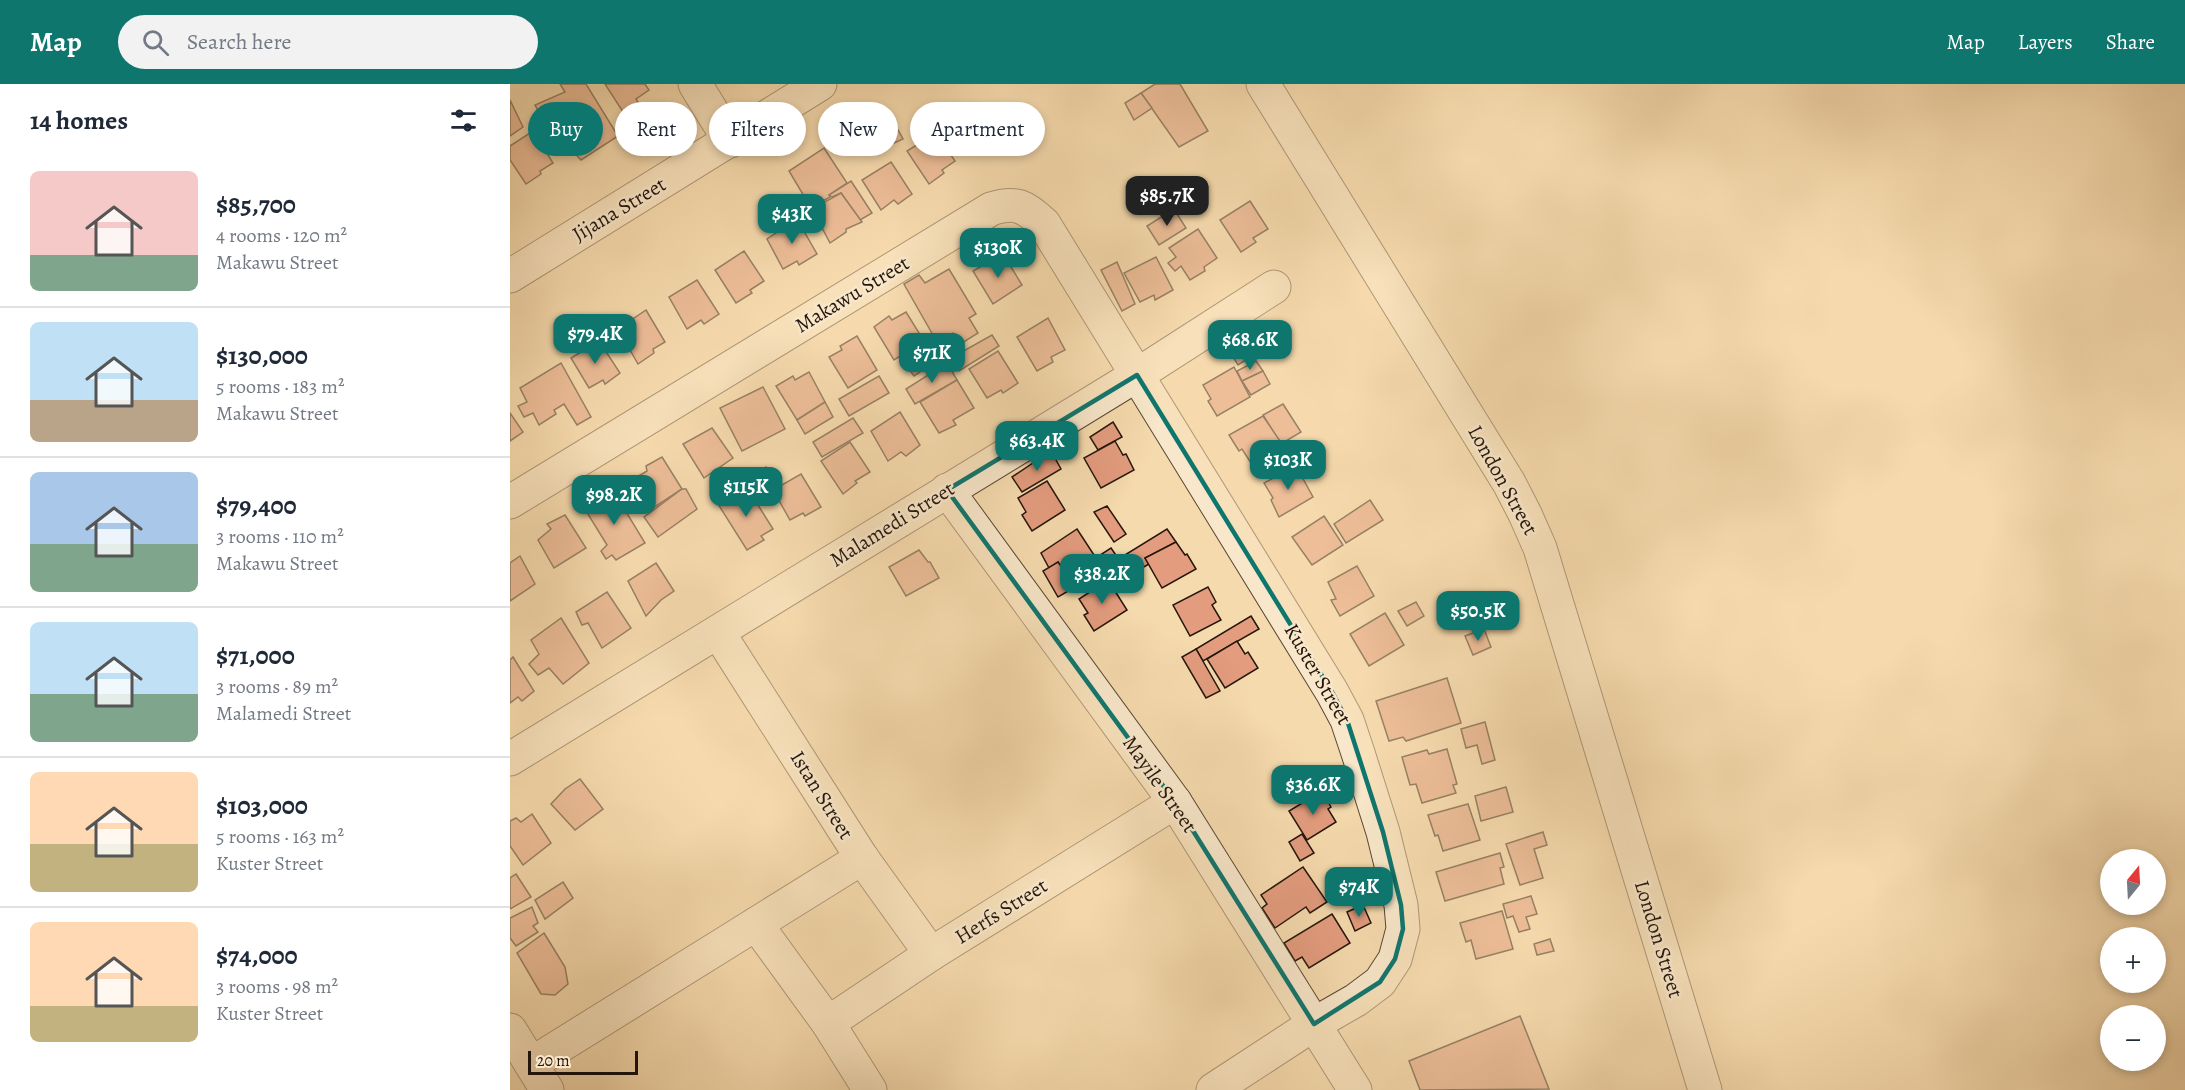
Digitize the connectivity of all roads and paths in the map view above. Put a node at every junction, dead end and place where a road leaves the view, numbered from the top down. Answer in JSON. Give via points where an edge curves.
{"nodes":[{"id":1,"x":695,"y":84,"type":"edge"},
{"id":2,"x":820,"y":84,"type":"edge"},
{"id":3,"x":1263,"y":84,"type":"edge"},
{"id":4,"x":792,"y":102,"type":"edge"},
{"id":5,"x":709,"y":107,"type":"edge"},
{"id":6,"x":709,"y":154,"type":"edge"},
{"id":7,"x":510,"y":276,"type":"edge"},
{"id":8,"x":1274,"y":288,"type":"dead end"},
{"id":9,"x":1137,"y":375,"type":"junction"},
{"id":10,"x":947,"y":490,"type":"junction"},
{"id":11,"x":510,"y":502,"type":"edge"},
{"id":12,"x":718,"y":632,"type":"junction"},
{"id":13,"x":510,"y":759,"type":"edge"},
{"id":14,"x":1175,"y":802,"type":"junction"},
{"id":15,"x":862,"y":858,"type":"junction"},
{"id":16,"x":756,"y":924,"type":"junction"},
{"id":17,"x":931,"y":954,"type":"junction"},
{"id":18,"x":828,"y":1023,"type":"junction"},
{"id":19,"x":1314,"y":1024,"type":"junction"},
{"id":20,"x":510,"y":1030,"type":"edge"},
{"id":21,"x":539,"y":1077,"type":"edge"},
{"id":22,"x":870,"y":1090,"type":"edge"},
{"id":23,"x":1212,"y":1090,"type":"edge"},
{"id":24,"x":1355,"y":1090,"type":"edge"},
{"id":25,"x":1706,"y":1090,"type":"edge"}],
"edges":[{"from":1,"to":5,"type":"street"},
{"from":2,"to":4,"type":"street","name":"Jijana Street"},
{"from":3,"to":25,"type":"street","name":"London Street","via":[[1525,514],[1543,559]]},
{"from":6,"to":7,"type":"street","name":"Jijana Street"},
{"from":8,"to":9,"type":"street","name":"Malamedi Street"},
{"from":9,"to":10,"type":"street","name":"Malamedi Street"},
{"from":9,"to":11,"type":"street","name":"Makawu Street","via":[[1044,224],[1029,210],[1006,204],[991,209]]},
{"from":9,"to":19,"type":"street","name":"Kuster Street","via":[[1337,701],[1347,720],[1383,832],[1401,905],[1403,929],[1395,959],[1380,982]]},
{"from":10,"to":12,"type":"street","name":"Malamedi Street"},
{"from":10,"to":14,"type":"street","name":"Mayile Street"},
{"from":12,"to":13,"type":"street","name":"Malamedi Street"},
{"from":12,"to":15,"type":"street","name":"Istan Street"},
{"from":14,"to":17,"type":"street","name":"Herfs Street"},
{"from":14,"to":19,"type":"street","name":"Mayile Street"},
{"from":15,"to":16,"type":"street"},
{"from":15,"to":17,"type":"street","name":"Istan Street"},
{"from":16,"to":18,"type":"street"},
{"from":16,"to":21,"type":"street"},
{"from":17,"to":18,"type":"street","name":"Herfs Street"},
{"from":18,"to":22,"type":"street"},
{"from":19,"to":23,"type":"street","name":"Kuster Street"},
{"from":19,"to":24,"type":"street","name":"Mayile Street"},
{"from":20,"to":21,"type":"street"}]}
